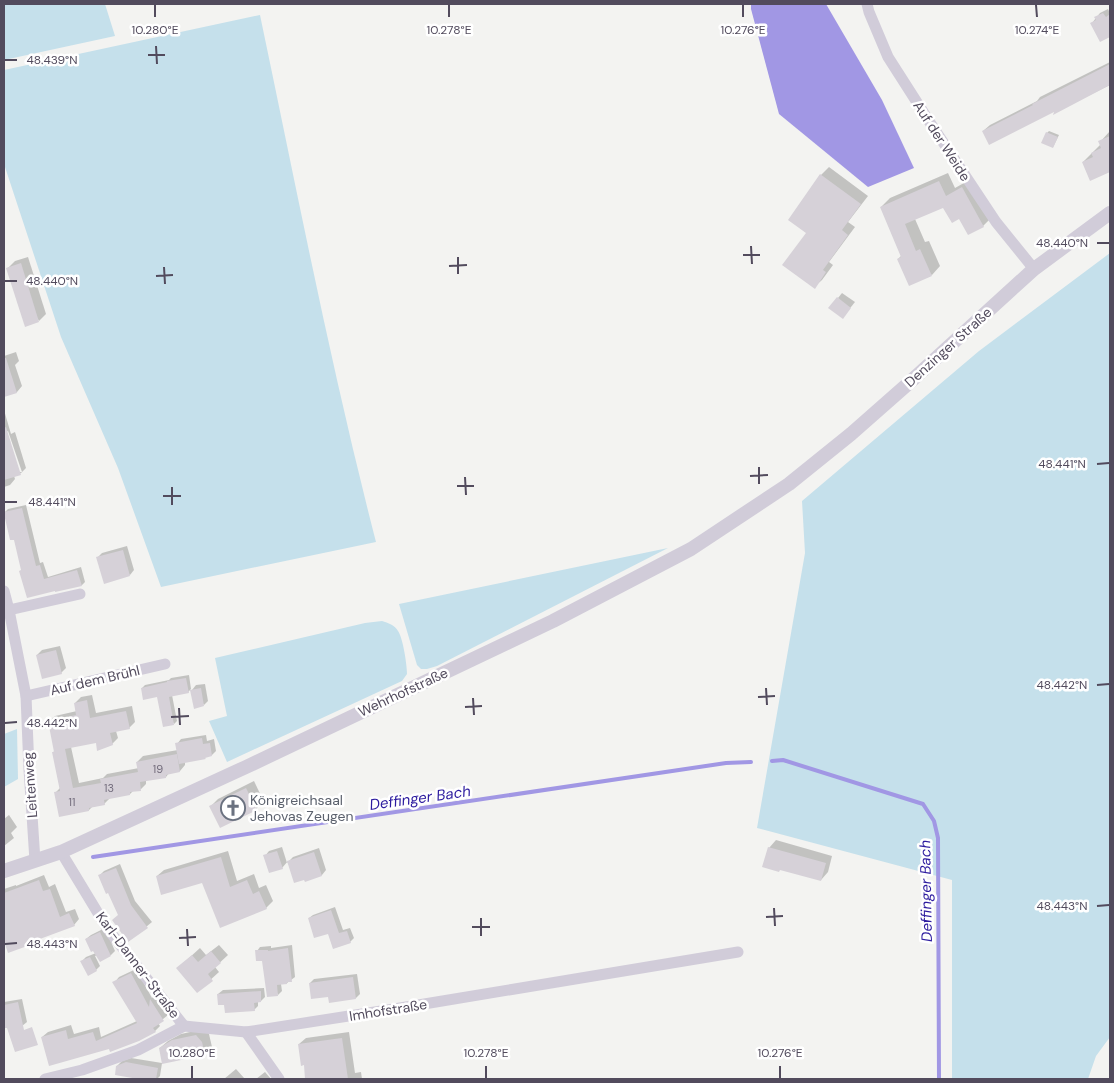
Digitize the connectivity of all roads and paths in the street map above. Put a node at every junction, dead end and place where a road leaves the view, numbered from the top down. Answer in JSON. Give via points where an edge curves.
{"nodes":[{"id":1,"x":867,"y":4,"type":"edge"},
{"id":2,"x":1110,"y":213,"type":"edge"},
{"id":3,"x":1034,"y":269,"type":"junction"},
{"id":4,"x":789,"y":484,"type":"joint"},
{"id":5,"x":4,"y":591,"type":"edge"},
{"id":6,"x":80,"y":594,"type":"dead end"},
{"id":7,"x":9,"y":610,"type":"junction"},
{"id":8,"x":165,"y":664,"type":"dead end"},
{"id":9,"x":26,"y":696,"type":"junction"},
{"id":10,"x":61,"y":852,"type":"junction"},
{"id":11,"x":35,"y":861,"type":"junction"},
{"id":12,"x":4,"y":871,"type":"edge"},
{"id":13,"x":738,"y":952,"type":"dead end"},
{"id":14,"x":184,"y":1026,"type":"junction"},
{"id":15,"x":246,"y":1032,"type":"junction"},
{"id":16,"x":84,"y":1075,"type":"edge"},
{"id":17,"x":45,"y":1079,"type":"edge"},
{"id":18,"x":279,"y":1079,"type":"edge"}],
"edges":[{"from":1,"to":3,"type":"street","name":"Auf der Weide","via":[[888,57],[996,222]]},
{"from":2,"to":3,"type":"street","name":"Denzinger Straße"},
{"from":3,"to":4,"type":"street","name":"Denzinger Straße","via":[[903,389]]},
{"from":4,"to":10,"type":"street","name":"Wehrhofstraße","via":[[691,548],[553,621]]},
{"from":5,"to":7,"type":"street","name":"Leitenweg"},
{"from":6,"to":7,"type":"street"},
{"from":7,"to":9,"type":"street","name":"Leitenweg"},
{"from":8,"to":9,"type":"street","name":"Auf dem Brühl"},
{"from":9,"to":11,"type":"street","name":"Leitenweg"},
{"from":10,"to":11,"type":"street","name":"Wehrhofstraße"},
{"from":10,"to":14,"type":"street","name":"Karl-Danner-Straße","via":[[107,928]]},
{"from":11,"to":12,"type":"street","name":"Wehrhofstraße"},
{"from":13,"to":15,"type":"street","name":"Imhofstraße"},
{"from":14,"to":15,"type":"street","name":"Imhofstraße"},
{"from":14,"to":16,"type":"street"},
{"from":15,"to":18,"type":"street"},
{"from":16,"to":17,"type":"street"}]}
